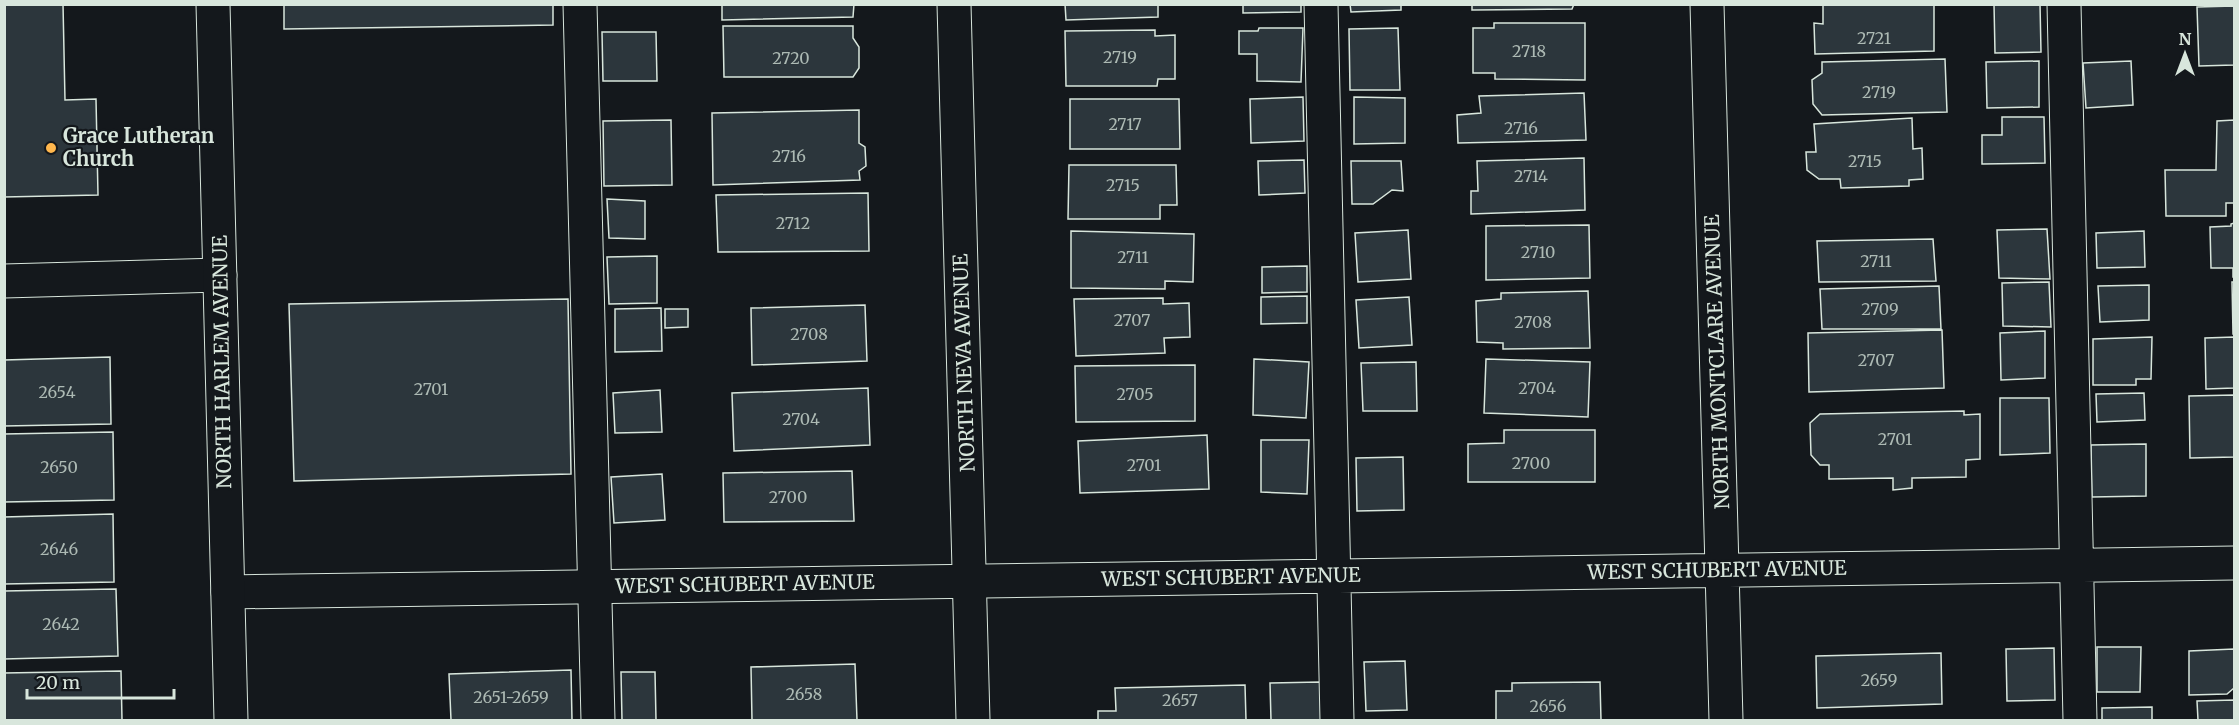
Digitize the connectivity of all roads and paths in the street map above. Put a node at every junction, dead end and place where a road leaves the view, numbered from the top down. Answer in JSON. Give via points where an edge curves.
{"nodes":[{"id":1,"x":213,"y":4,"type":"edge"},
{"id":2,"x":580,"y":4,"type":"edge"},
{"id":3,"x":954,"y":4,"type":"edge"},
{"id":4,"x":1321,"y":4,"type":"edge"},
{"id":5,"x":1707,"y":4,"type":"edge"},
{"id":6,"x":2064,"y":4,"type":"edge"},
{"id":7,"x":220,"y":275,"type":"junction"},
{"id":8,"x":4,"y":281,"type":"edge"},
{"id":9,"x":2235,"y":563,"type":"edge"},
{"id":10,"x":2076,"y":565,"type":"junction"},
{"id":11,"x":1722,"y":570,"type":"junction"},
{"id":12,"x":1332,"y":576,"type":"junction"},
{"id":13,"x":970,"y":581,"type":"junction"},
{"id":14,"x":594,"y":586,"type":"junction"},
{"id":15,"x":228,"y":592,"type":"junction"},
{"id":16,"x":231,"y":720,"type":"edge"},
{"id":17,"x":598,"y":720,"type":"edge"},
{"id":18,"x":973,"y":720,"type":"edge"},
{"id":19,"x":1337,"y":720,"type":"edge"},
{"id":20,"x":1726,"y":720,"type":"edge"},
{"id":21,"x":2080,"y":720,"type":"edge"}],
"edges":[{"from":1,"to":7,"type":"street","name":"NORTH HARLEM AVENUE"},
{"from":2,"to":14,"type":"street"},
{"from":3,"to":13,"type":"street","name":"NORTH NEVA AVENUE"},
{"from":4,"to":12,"type":"street"},
{"from":5,"to":11,"type":"street","name":"NORTH MONTCLARE AVENUE"},
{"from":6,"to":10,"type":"street"},
{"from":7,"to":8,"type":"street"},
{"from":7,"to":15,"type":"street","name":"NORTH HARLEM AVENUE"},
{"from":9,"to":10,"type":"street","name":"WEST SCHUBERT AVENUE"},
{"from":10,"to":11,"type":"street","name":"WEST SCHUBERT AVENUE"},
{"from":10,"to":21,"type":"street"},
{"from":11,"to":12,"type":"street","name":"WEST SCHUBERT AVENUE"},
{"from":11,"to":20,"type":"street","name":"NORTH MONTCLARE AVENUE"},
{"from":12,"to":13,"type":"street","name":"WEST SCHUBERT AVENUE"},
{"from":12,"to":19,"type":"street"},
{"from":13,"to":14,"type":"street","name":"WEST SCHUBERT AVENUE"},
{"from":13,"to":18,"type":"street","name":"NORTH NEVA AVENUE"},
{"from":14,"to":15,"type":"street","name":"WEST SCHUBERT AVENUE"},
{"from":14,"to":17,"type":"street"},
{"from":15,"to":16,"type":"street","name":"NORTH HARLEM AVENUE"}]}
